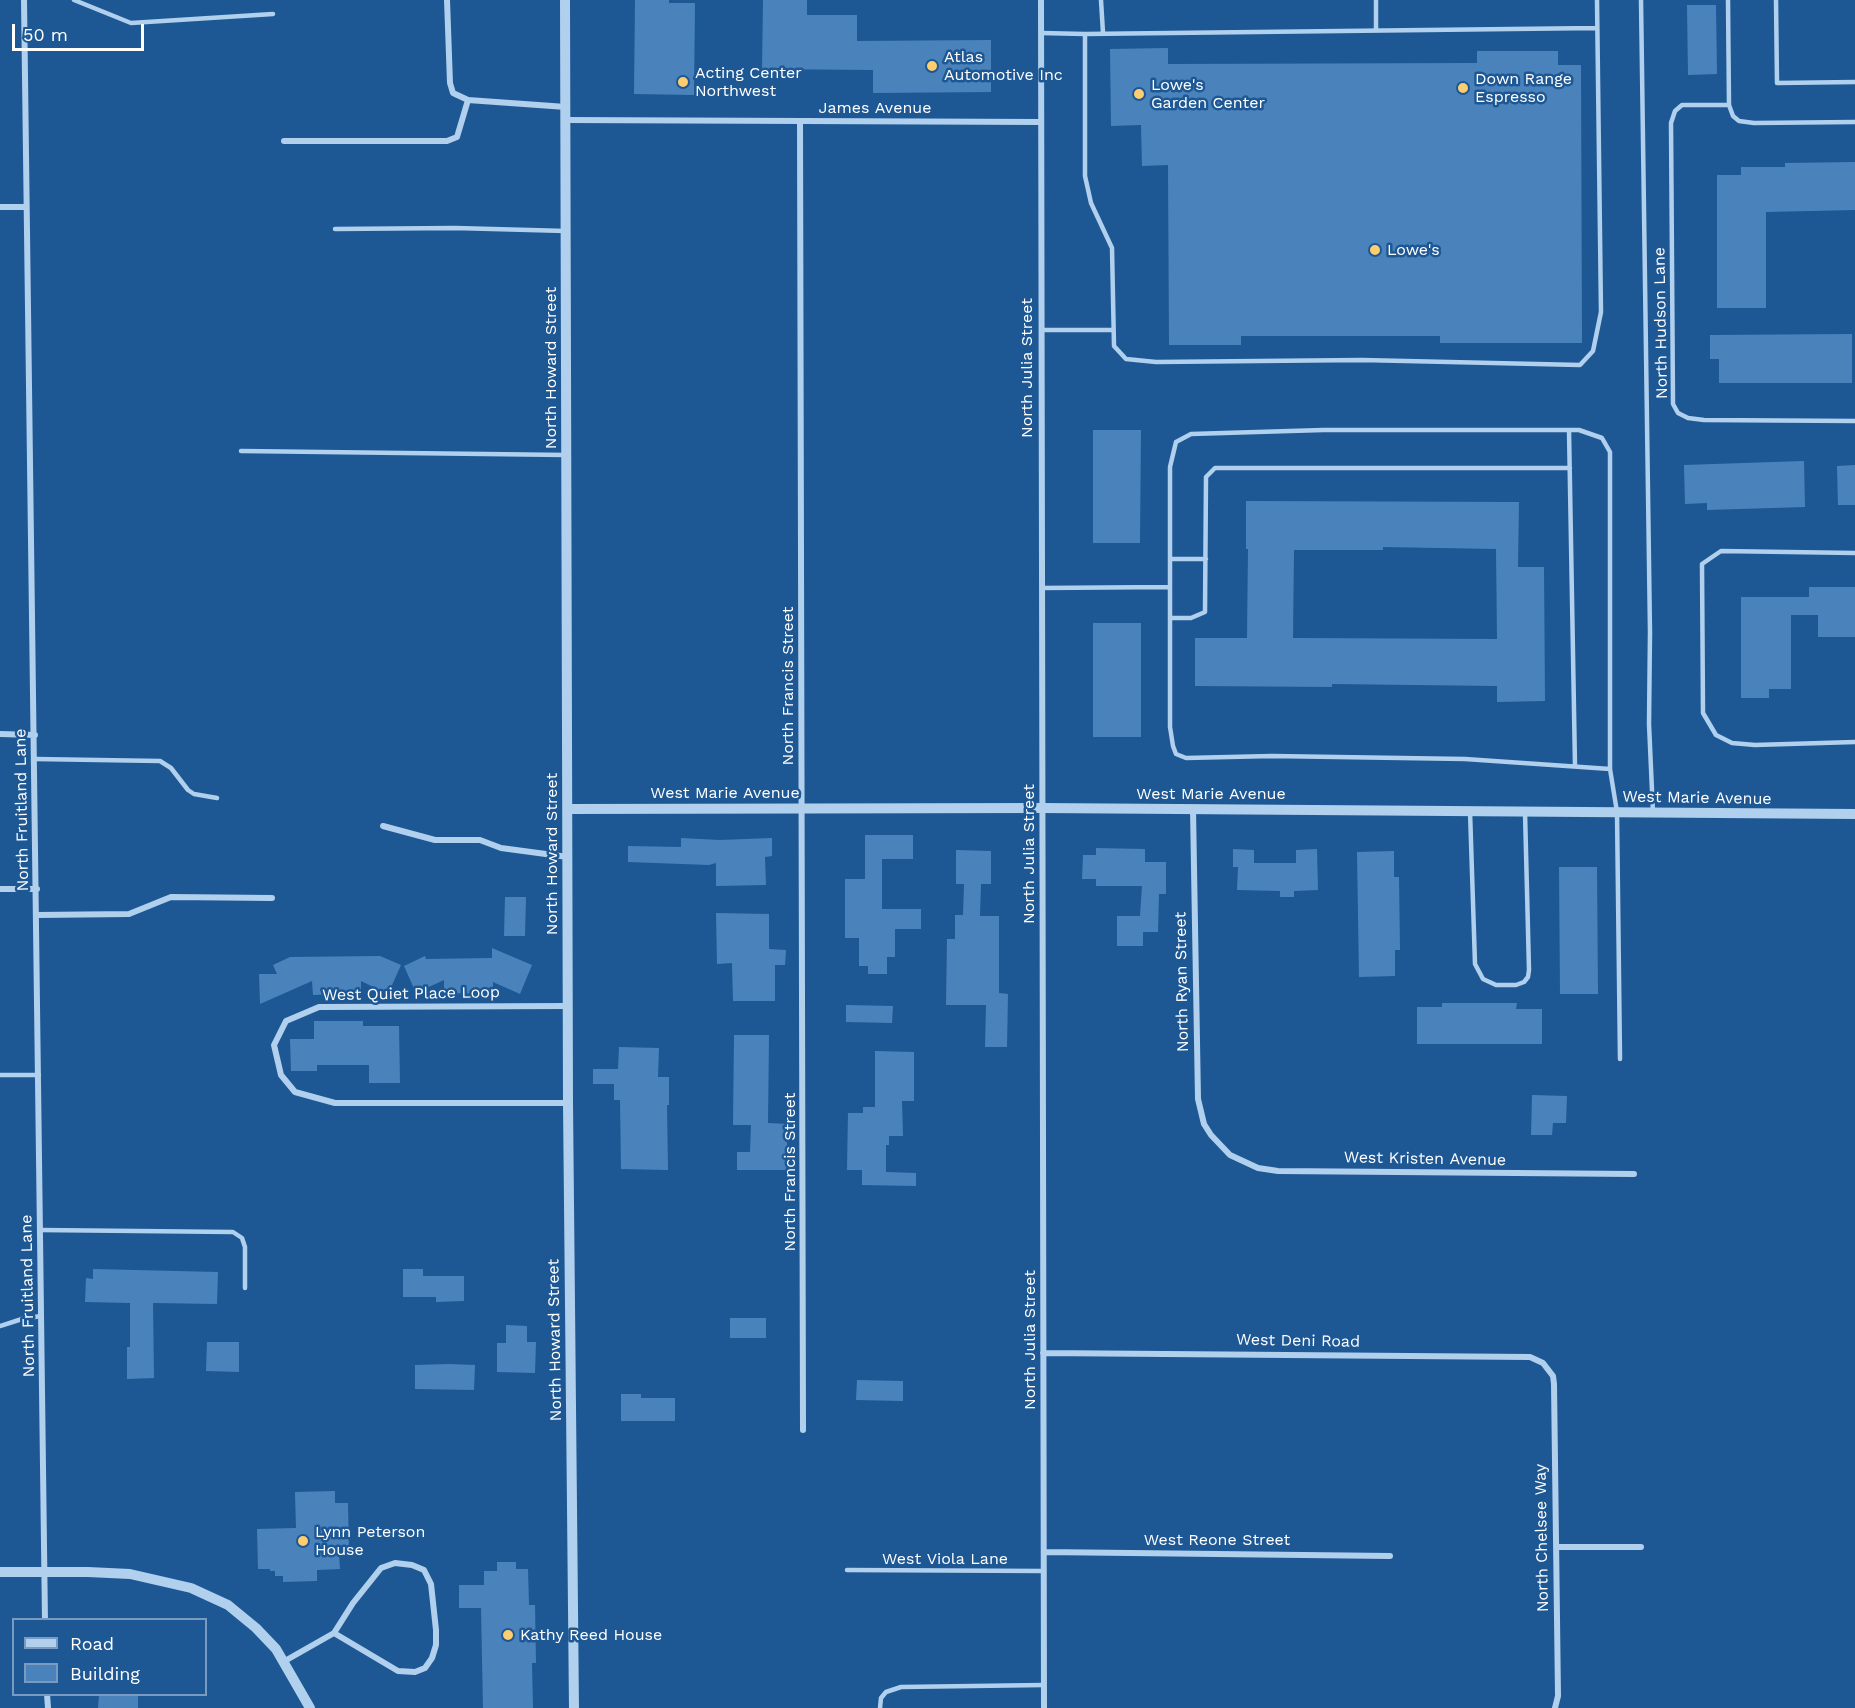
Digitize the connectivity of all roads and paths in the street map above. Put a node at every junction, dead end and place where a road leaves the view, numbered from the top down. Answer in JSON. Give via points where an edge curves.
{"nodes":[{"id":1,"x":24,"y":0,"type":"edge"},
{"id":2,"x":74,"y":0,"type":"edge"},
{"id":3,"x":447,"y":0,"type":"edge"},
{"id":4,"x":565,"y":0,"type":"edge"},
{"id":5,"x":1041,"y":0,"type":"edge"},
{"id":6,"x":1101,"y":0,"type":"edge"},
{"id":7,"x":1376,"y":0,"type":"edge"},
{"id":8,"x":1597,"y":0,"type":"edge"},
{"id":9,"x":1641,"y":0,"type":"edge"},
{"id":10,"x":1728,"y":0,"type":"edge"},
{"id":11,"x":1776,"y":0,"type":"edge"},
{"id":12,"x":273,"y":14,"type":"dead end"},
{"id":13,"x":1597,"y":28,"type":"junction"},
{"id":14,"x":1376,"y":30,"type":"junction"},
{"id":15,"x":1041,"y":33,"type":"junction"},
{"id":16,"x":1103,"y":33,"type":"junction"},
{"id":17,"x":1085,"y":34,"type":"junction"},
{"id":18,"x":1855,"y":82,"type":"edge"},
{"id":19,"x":468,"y":100,"type":"junction"},
{"id":20,"x":1729,"y":105,"type":"junction"},
{"id":21,"x":566,"y":107,"type":"junction"},
{"id":22,"x":566,"y":120,"type":"junction"},
{"id":23,"x":800,"y":121,"type":"junction"},
{"id":24,"x":1041,"y":122,"type":"junction"},
{"id":25,"x":1855,"y":122,"type":"edge"},
{"id":26,"x":284,"y":141,"type":"dead end"},
{"id":27,"x":0,"y":207,"type":"edge"},
{"id":28,"x":25,"y":207,"type":"junction"},
{"id":29,"x":335,"y":229,"type":"dead end"},
{"id":30,"x":566,"y":231,"type":"junction"},
{"id":31,"x":1041,"y":330,"type":"junction"},
{"id":32,"x":1113,"y":330,"type":"junction"},
{"id":33,"x":1855,"y":421,"type":"edge"},
{"id":34,"x":1569,"y":430,"type":"junction"},
{"id":35,"x":241,"y":451,"type":"dead end"},
{"id":36,"x":566,"y":455,"type":"junction"},
{"id":37,"x":1570,"y":468,"type":"junction"},
{"id":38,"x":1855,"y":553,"type":"edge"},
{"id":39,"x":1170,"y":559,"type":"junction"},
{"id":40,"x":1206,"y":560,"type":"junction"},
{"id":41,"x":1170,"y":587,"type":"junction"},
{"id":42,"x":1041,"y":588,"type":"junction"},
{"id":43,"x":1170,"y":618,"type":"junction"},
{"id":44,"x":0,"y":734,"type":"edge"},
{"id":45,"x":35,"y":735,"type":"junction"},
{"id":46,"x":1855,"y":742,"type":"edge"},
{"id":47,"x":35,"y":759,"type":"junction"},
{"id":48,"x":1575,"y":766,"type":"junction"},
{"id":49,"x":1610,"y":769,"type":"junction"},
{"id":50,"x":217,"y":798,"type":"dead end"},
{"id":51,"x":802,"y":808,"type":"junction"},
{"id":52,"x":1042,"y":808,"type":"junction"},
{"id":53,"x":568,"y":809,"type":"junction"},
{"id":54,"x":1193,"y":809,"type":"junction"},
{"id":55,"x":1470,"y":811,"type":"junction"},
{"id":56,"x":1525,"y":812,"type":"junction"},
{"id":57,"x":1617,"y":812,"type":"junction"},
{"id":58,"x":1653,"y":813,"type":"junction"},
{"id":59,"x":1855,"y":814,"type":"edge"},
{"id":60,"x":382,"y":826,"type":"dead end"},
{"id":61,"x":568,"y":857,"type":"junction"},
{"id":62,"x":0,"y":889,"type":"edge"},
{"id":63,"x":37,"y":889,"type":"junction"},
{"id":64,"x":272,"y":898,"type":"dead end"},
{"id":65,"x":37,"y":915,"type":"junction"},
{"id":66,"x":568,"y":1006,"type":"junction"},
{"id":67,"x":1620,"y":1059,"type":"dead end"},
{"id":68,"x":0,"y":1075,"type":"edge"},
{"id":69,"x":39,"y":1075,"type":"junction"},
{"id":70,"x":568,"y":1103,"type":"junction"},
{"id":71,"x":1222,"y":1148,"type":"joint"},
{"id":72,"x":1634,"y":1174,"type":"dead end"},
{"id":73,"x":40,"y":1230,"type":"junction"},
{"id":74,"x":245,"y":1288,"type":"dead end"},
{"id":75,"x":41,"y":1316,"type":"junction"},
{"id":76,"x":0,"y":1326,"type":"edge"},
{"id":77,"x":1043,"y":1353,"type":"junction"},
{"id":78,"x":1549,"y":1369,"type":"joint"},
{"id":79,"x":803,"y":1430,"type":"dead end"},
{"id":80,"x":1556,"y":1547,"type":"junction"},
{"id":81,"x":1641,"y":1547,"type":"dead end"},
{"id":82,"x":1044,"y":1552,"type":"junction"},
{"id":83,"x":1390,"y":1556,"type":"dead end"},
{"id":84,"x":847,"y":1570,"type":"dead end"},
{"id":85,"x":1044,"y":1571,"type":"junction"},
{"id":86,"x":0,"y":1572,"type":"edge"},
{"id":87,"x":44,"y":1572,"type":"junction"},
{"id":88,"x":45,"y":1618,"type":"edge"},
{"id":89,"x":334,"y":1633,"type":"junction"},
{"id":90,"x":283,"y":1662,"type":"junction"},
{"id":91,"x":1044,"y":1685,"type":"junction"},
{"id":92,"x":310,"y":1708,"type":"edge"},
{"id":93,"x":574,"y":1708,"type":"edge"},
{"id":94,"x":880,"y":1708,"type":"edge"},
{"id":95,"x":1044,"y":1708,"type":"edge"},
{"id":96,"x":1555,"y":1708,"type":"edge"}],
"edges":[{"from":1,"to":28,"type":"street","name":"North Fruitland Lane"},
{"from":2,"to":12,"type":"lane","via":[[131,23]]},
{"from":3,"to":19,"type":"street","via":[[450,83],[453,93]]},
{"from":4,"to":21,"type":"street","name":"North Howard Street"},
{"from":5,"to":15,"type":"street","name":"North Julia Street"},
{"from":6,"to":16,"type":"lane"},
{"from":7,"to":14,"type":"lane"},
{"from":8,"to":13,"type":"lane"},
{"from":9,"to":58,"type":"lane"},
{"from":10,"to":20,"type":"lane"},
{"from":11,"to":18,"type":"lane","via":[[1777,83]]},
{"from":13,"to":14,"type":"lane"},
{"from":13,"to":32,"type":"lane","via":[[1601,312],[1593,351],[1581,365],[1362,360],[1156,362],[1126,359],[1114,346]]},
{"from":14,"to":16,"type":"lane"},
{"from":15,"to":17,"type":"lane"},
{"from":15,"to":24,"type":"street","name":"North Julia Street"},
{"from":16,"to":17,"type":"lane"},
{"from":17,"to":32,"type":"lane","via":[[1085,176],[1091,203],[1112,248]]},
{"from":19,"to":21,"type":"street"},
{"from":19,"to":26,"type":"street","via":[[457,137],[447,141]]},
{"from":20,"to":25,"type":"lane","via":[[1732,116],[1739,121]]},
{"from":20,"to":33,"type":"lane","name":"North Hudson Lane","via":[[1682,105],[1671,123],[1673,404],[1678,413],[1704,420]]},
{"from":21,"to":22,"type":"street","name":"North Howard Street"},
{"from":22,"to":23,"type":"street","name":"James Avenue"},
{"from":22,"to":30,"type":"street","name":"North Howard Street"},
{"from":23,"to":24,"type":"street","name":"James Avenue"},
{"from":23,"to":51,"type":"street","name":"North Francis Street"},
{"from":24,"to":31,"type":"street","name":"North Julia Street"},
{"from":27,"to":28,"type":"street"},
{"from":28,"to":45,"type":"street","name":"North Fruitland Lane"},
{"from":29,"to":30,"type":"lane"},
{"from":30,"to":36,"type":"street","name":"North Howard Street"},
{"from":31,"to":32,"type":"lane"},
{"from":31,"to":42,"type":"street","name":"North Julia Street"},
{"from":34,"to":37,"type":"lane"},
{"from":34,"to":39,"type":"lane","via":[[1191,434],[1176,442],[1170,467]]},
{"from":34,"to":49,"type":"lane","via":[[1602,438],[1610,452]]},
{"from":35,"to":36,"type":"lane"},
{"from":36,"to":53,"type":"street","name":"North Howard Street"},
{"from":37,"to":40,"type":"lane","via":[[1215,468],[1206,477]]},
{"from":37,"to":48,"type":"lane"},
{"from":38,"to":46,"type":"lane","via":[[1721,551],[1702,564],[1703,713],[1716,735],[1755,745]]},
{"from":39,"to":40,"type":"lane"},
{"from":39,"to":41,"type":"lane"},
{"from":40,"to":43,"type":"lane","via":[[1205,612],[1191,618]]},
{"from":41,"to":42,"type":"lane"},
{"from":41,"to":43,"type":"lane"},
{"from":42,"to":52,"type":"street","name":"North Julia Street"},
{"from":43,"to":48,"type":"lane","via":[[1170,727],[1176,754],[1186,758],[1465,759]]},
{"from":44,"to":45,"type":"street"},
{"from":45,"to":47,"type":"street","name":"North Fruitland Lane"},
{"from":47,"to":50,"type":"lane","via":[[160,761],[194,794]]},
{"from":47,"to":63,"type":"street","name":"North Fruitland Lane"},
{"from":48,"to":49,"type":"lane"},
{"from":49,"to":57,"type":"lane"},
{"from":51,"to":52,"type":"street","name":"West Marie Avenue"},
{"from":51,"to":53,"type":"street","name":"West Marie Avenue"},
{"from":51,"to":79,"type":"street","name":"North Francis Street"},
{"from":52,"to":54,"type":"street","name":"West Marie Avenue"},
{"from":52,"to":77,"type":"street","name":"North Julia Street"},
{"from":53,"to":61,"type":"street","name":"North Howard Street"},
{"from":54,"to":55,"type":"street","name":"West Marie Avenue"},
{"from":54,"to":71,"type":"street","name":"North Ryan Street","via":[[1198,1099],[1204,1124]]},
{"from":55,"to":56,"type":"street","name":"West Marie Avenue"},
{"from":55,"to":56,"type":"lane","via":[[1475,964],[1483,979],[1496,985],[1524,982],[1529,970]]},
{"from":56,"to":57,"type":"street","name":"West Marie Avenue"},
{"from":57,"to":58,"type":"street","name":"West Marie Avenue"},
{"from":57,"to":67,"type":"lane"},
{"from":58,"to":59,"type":"street","name":"West Marie Avenue"},
{"from":60,"to":61,"type":"street","via":[[435,840],[480,840],[501,848]]},
{"from":61,"to":66,"type":"street","name":"North Howard Street"},
{"from":62,"to":63,"type":"street"},
{"from":63,"to":65,"type":"street","name":"North Fruitland Lane"},
{"from":64,"to":65,"type":"street","via":[[171,897],[129,914]]},
{"from":65,"to":69,"type":"street","name":"North Fruitland Lane"},
{"from":66,"to":70,"type":"street","name":"North Howard Street"},
{"from":66,"to":70,"type":"street","name":"West Quiet Place Loop","via":[[319,1007],[286,1021],[274,1045],[282,1075],[295,1092],[335,1102]]},
{"from":68,"to":69,"type":"lane"},
{"from":69,"to":73,"type":"street","name":"North Fruitland Lane"},
{"from":70,"to":93,"type":"street","name":"North Howard Street"},
{"from":71,"to":72,"type":"street","name":"West Kristen Avenue","via":[[1247,1164],[1278,1171]]},
{"from":73,"to":74,"type":"lane","via":[[233,1232],[242,1238],[245,1247]]},
{"from":73,"to":75,"type":"street","name":"North Fruitland Lane"},
{"from":75,"to":76,"type":"lane"},
{"from":75,"to":87,"type":"street","name":"North Fruitland Lane"},
{"from":77,"to":78,"type":"street","name":"West Deni Road","via":[[1530,1357]]},
{"from":77,"to":82,"type":"street","name":"North Julia Street"},
{"from":78,"to":80,"type":"street","name":"North Chelsee Way","via":[[1554,1384]]},
{"from":80,"to":81,"type":"street"},
{"from":80,"to":96,"type":"street","name":"North Chelsee Way"},
{"from":82,"to":83,"type":"street","name":"West Reone Street"},
{"from":82,"to":85,"type":"street","name":"North Julia Street"},
{"from":84,"to":85,"type":"lane","name":"West Viola Lane"},
{"from":85,"to":91,"type":"street","name":"North Julia Street"},
{"from":86,"to":87,"type":"street"},
{"from":87,"to":88,"type":"street","name":"North Fruitland Lane"},
{"from":87,"to":90,"type":"street","via":[[130,1574],[191,1588],[228,1605],[256,1628]]},
{"from":89,"to":89,"type":"street","via":[[381,1568],[395,1563],[424,1570],[430,1584],[436,1630],[436,1645],[425,1668],[398,1671]]},
{"from":89,"to":90,"type":"street"},
{"from":90,"to":92,"type":"street"},
{"from":91,"to":94,"type":"lane","via":[[901,1688],[886,1692]]},
{"from":91,"to":95,"type":"street","name":"North Julia Street"}]}
